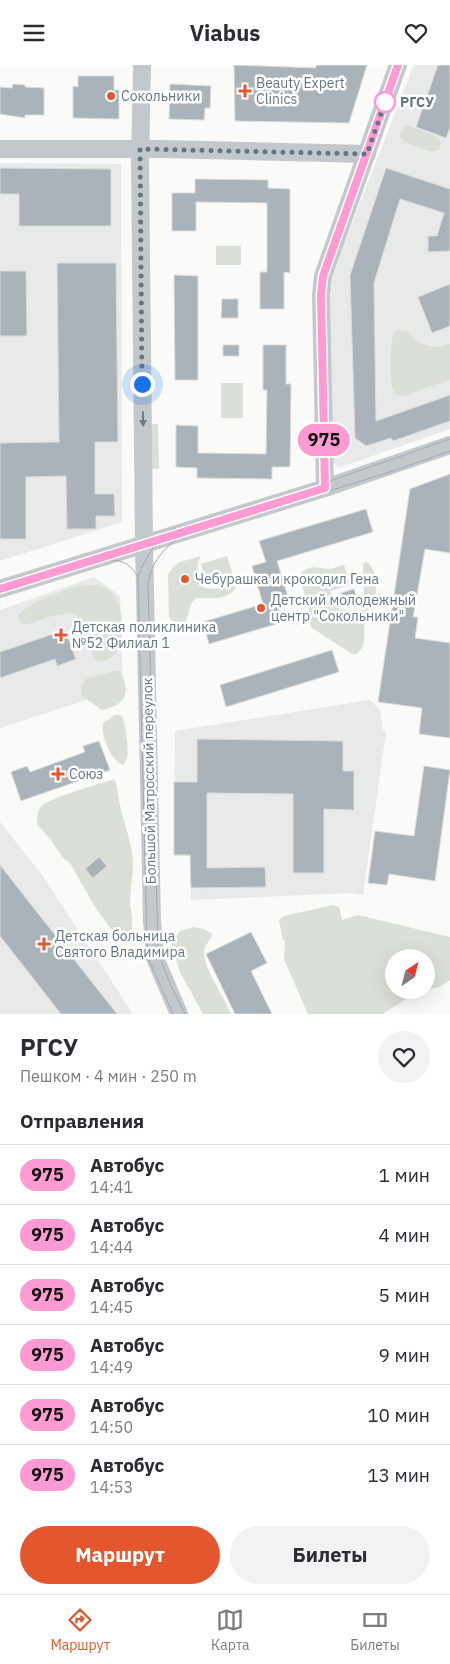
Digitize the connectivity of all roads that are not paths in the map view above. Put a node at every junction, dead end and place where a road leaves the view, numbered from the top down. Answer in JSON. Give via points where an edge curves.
{"nodes":[{"id":1,"x":142,"y":65,"type":"edge"},
{"id":2,"x":398,"y":65,"type":"edge"},
{"id":3,"x":0,"y":149,"type":"edge"},
{"id":4,"x":140,"y":149,"type":"junction"},
{"id":5,"x":367,"y":154,"type":"junction"},
{"id":6,"x":450,"y":445,"type":"edge"},
{"id":7,"x":325,"y":488,"type":"junction"},
{"id":8,"x":144,"y":543,"type":"junction"},
{"id":9,"x":0,"y":589,"type":"edge"},
{"id":10,"x":179,"y":1014,"type":"edge"}],
"edges":[{"from":1,"to":4,"type":"street","name":"Большой Матросский переулок"},
{"from":2,"to":5,"type":"street"},
{"from":3,"to":4,"type":"street"},
{"from":4,"to":5,"type":"street"},
{"from":4,"to":8,"type":"street","name":"Большой Матросский переулок","one_way":true},
{"from":5,"to":7,"type":"street","via":[[323,276]]},
{"from":6,"to":7,"type":"street"},
{"from":7,"to":8,"type":"street"},
{"from":8,"to":9,"type":"street"},
{"from":8,"to":10,"type":"street","name":"Большой Матросский переулок","via":[[153,945],[160,972]]}]}
